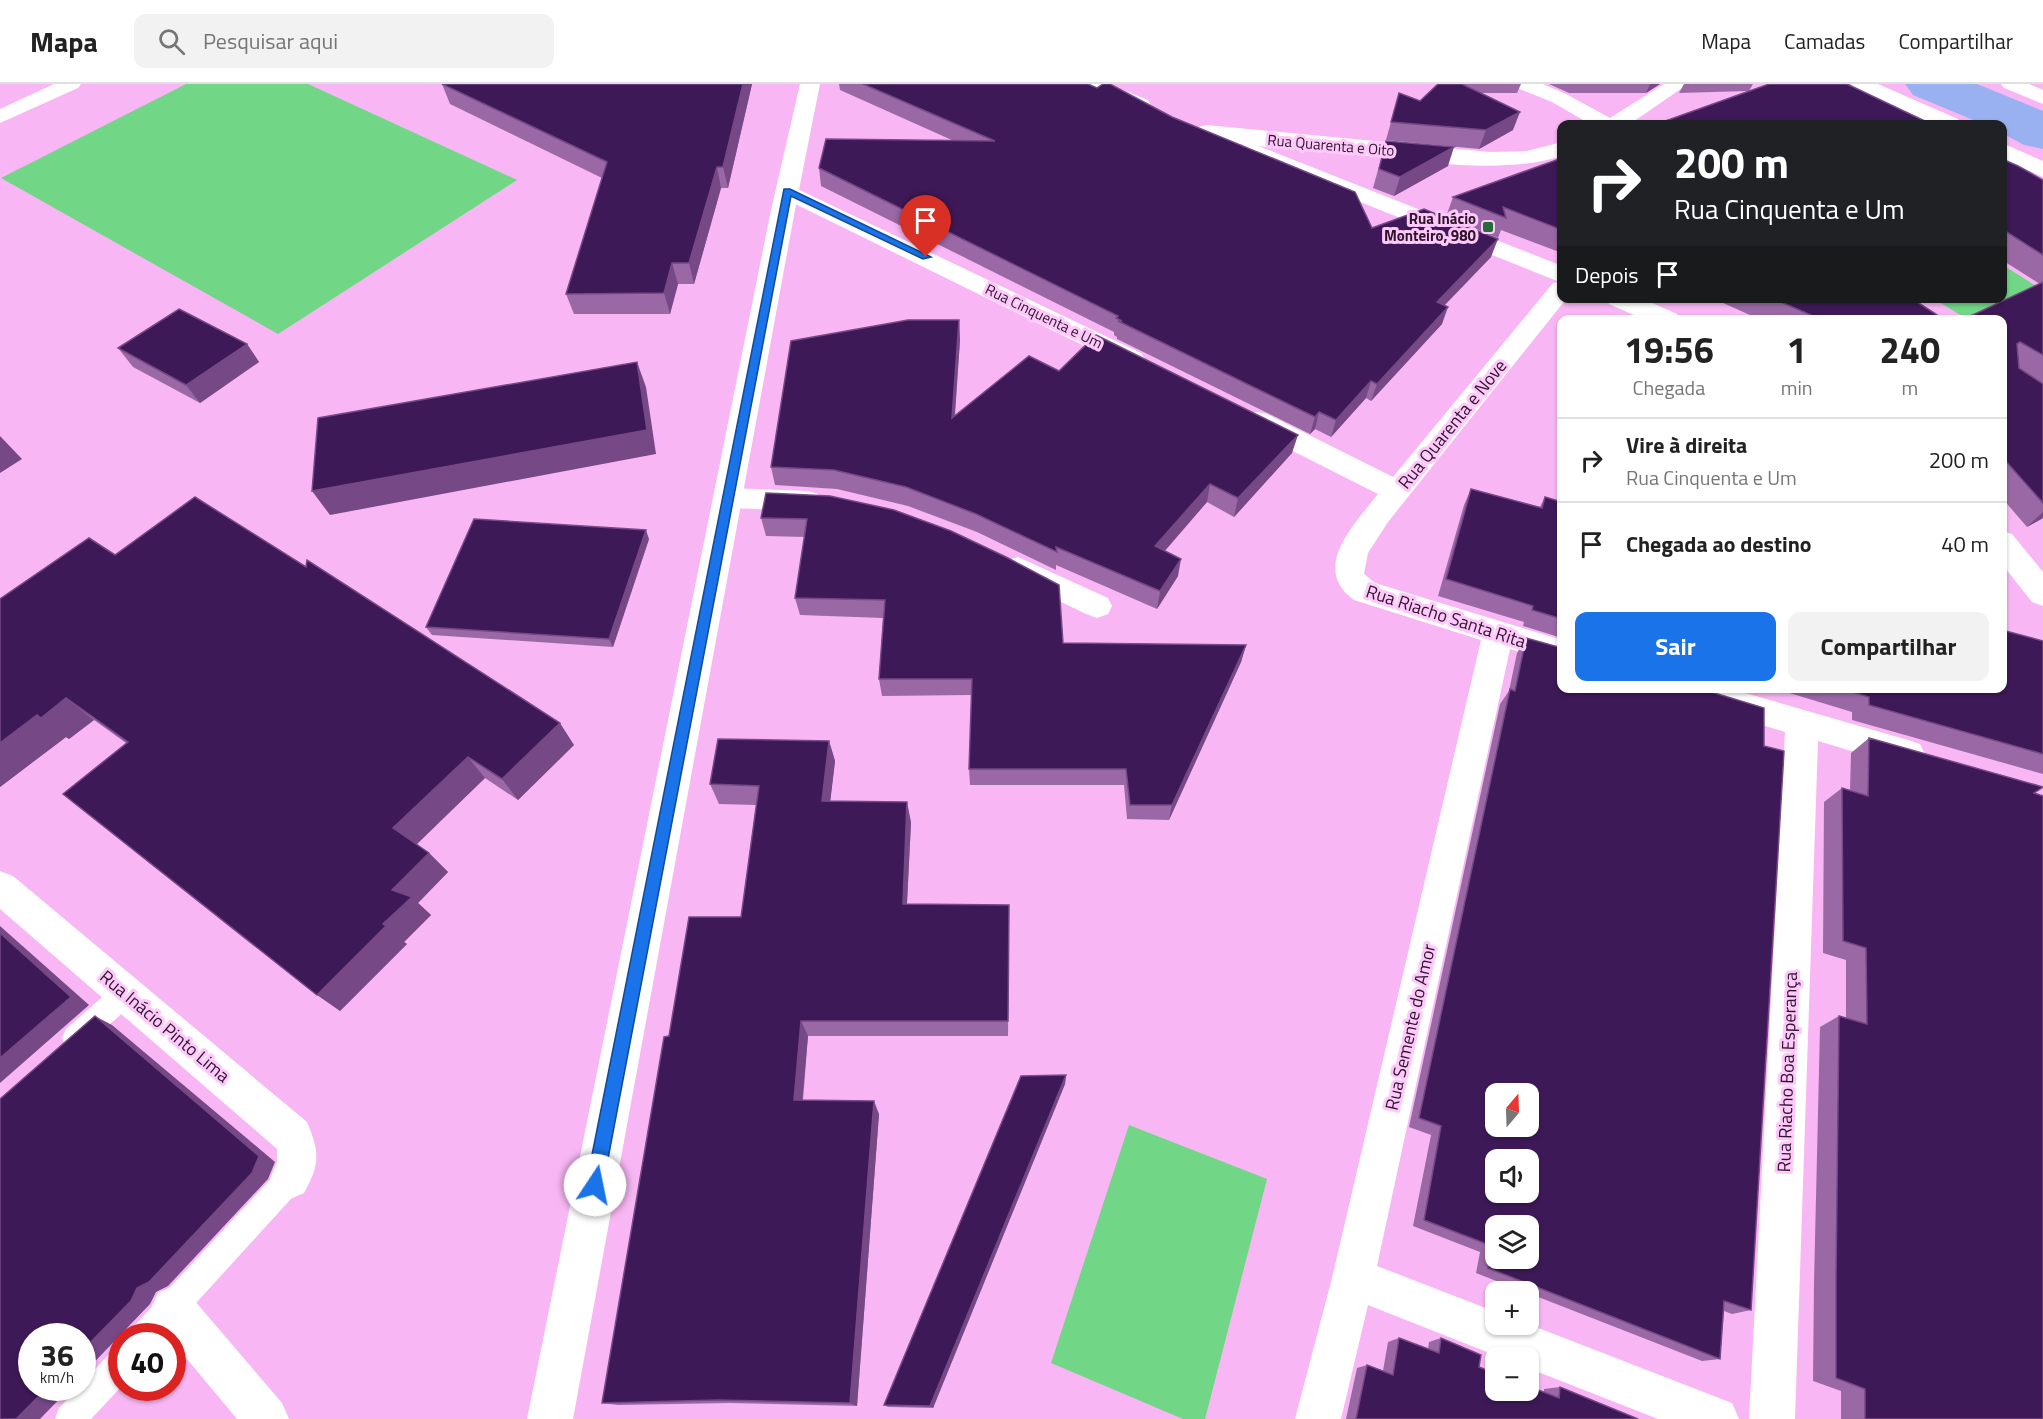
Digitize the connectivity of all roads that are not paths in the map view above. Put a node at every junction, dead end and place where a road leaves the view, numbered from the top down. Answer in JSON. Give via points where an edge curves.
{"nodes":[{"id":1,"x":71,"y":84,"type":"edge"},
{"id":2,"x":810,"y":84,"type":"edge"},
{"id":3,"x":1090,"y":84,"type":"edge"},
{"id":4,"x":1524,"y":84,"type":"edge"},
{"id":5,"x":1677,"y":84,"type":"edge"},
{"id":6,"x":1862,"y":84,"type":"edge"},
{"id":7,"x":2011,"y":84,"type":"edge"},
{"id":8,"x":2043,"y":98,"type":"edge"},
{"id":9,"x":1160,"y":113,"type":"edge"},
{"id":10,"x":0,"y":117,"type":"edge"},
{"id":11,"x":1598,"y":120,"type":"edge"},
{"id":12,"x":1622,"y":120,"type":"edge"},
{"id":13,"x":1941,"y":120,"type":"edge"},
{"id":14,"x":1557,"y":151,"type":"edge"},
{"id":15,"x":2007,"y":152,"type":"edge"},
{"id":16,"x":2043,"y":170,"type":"edge"},
{"id":17,"x":787,"y":191,"type":"junction"},
{"id":18,"x":1557,"y":273,"type":"edge"},
{"id":19,"x":1557,"y":295,"type":"edge"},
{"id":20,"x":1629,"y":303,"type":"edge"},
{"id":21,"x":1657,"y":315,"type":"edge"},
{"id":22,"x":1151,"y":369,"type":"edge"},
{"id":23,"x":1237,"y":411,"type":"edge"},
{"id":24,"x":1397,"y":491,"type":"junction"},
{"id":25,"x":728,"y":498,"type":"junction"},
{"id":26,"x":838,"y":502,"type":"edge"},
{"id":27,"x":2007,"y":548,"type":"edge"},
{"id":28,"x":993,"y":557,"type":"edge"},
{"id":29,"x":1349,"y":562,"type":"joint"},
{"id":30,"x":2043,"y":594,"type":"edge"},
{"id":31,"x":1097,"y":606,"type":"dead end"},
{"id":32,"x":1498,"y":635,"type":"junction"},
{"id":33,"x":1557,"y":652,"type":"edge"},
{"id":34,"x":1698,"y":693,"type":"edge"},
{"id":35,"x":1802,"y":724,"type":"junction"},
{"id":36,"x":1940,"y":762,"type":"edge"},
{"id":37,"x":0,"y":887,"type":"edge"},
{"id":38,"x":126,"y":993,"type":"junction"},
{"id":39,"x":54,"y":1057,"type":"edge"},
{"id":40,"x":290,"y":1179,"type":"joint"},
{"id":41,"x":1353,"y":1278,"type":"junction"},
{"id":42,"x":160,"y":1322,"type":"edge"},
{"id":43,"x":108,"y":1379,"type":"edge"},
{"id":44,"x":70,"y":1419,"type":"edge"},
{"id":45,"x":266,"y":1419,"type":"edge"},
{"id":46,"x":550,"y":1419,"type":"edge"},
{"id":47,"x":1317,"y":1419,"type":"edge"},
{"id":48,"x":1716,"y":1419,"type":"edge"},
{"id":49,"x":1772,"y":1419,"type":"edge"}],
"edges":[{"from":1,"to":10,"type":"street"},
{"from":2,"to":17,"type":"street"},
{"from":3,"to":9,"type":"street"},
{"from":4,"to":11,"type":"street"},
{"from":5,"to":12,"type":"street"},
{"from":6,"to":13,"type":"street"},
{"from":7,"to":8,"type":"street"},
{"from":14,"to":18,"type":"street","name":"Rua Quarenta e Oito","via":[[1500,159],[1299,144],[1197,128]]},
{"from":15,"to":16,"type":"street"},
{"from":17,"to":22,"type":"street","name":"Rua Cinquenta e Um"},
{"from":17,"to":25,"type":"street"},
{"from":19,"to":24,"type":"street","name":"Rua Quarenta e Nove"},
{"from":20,"to":21,"type":"street"},
{"from":23,"to":24,"type":"street"},
{"from":24,"to":29,"type":"street","name":"Rua Quarenta e Nove"},
{"from":25,"to":26,"type":"street"},
{"from":25,"to":46,"type":"street"},
{"from":27,"to":30,"type":"street"},
{"from":28,"to":31,"type":"street"},
{"from":29,"to":32,"type":"street","name":"Rua Riacho Santa Rita","via":[[1352,583],[1365,592]]},
{"from":32,"to":33,"type":"street","name":"Rua Riacho Santa Rita"},
{"from":32,"to":41,"type":"street","name":"Rua Semente do Amor"},
{"from":34,"to":35,"type":"street"},
{"from":35,"to":36,"type":"street"},
{"from":35,"to":49,"type":"street","name":"Rua Riacho Boa Esperança"},
{"from":37,"to":38,"type":"street","name":"Rua Inácio Pinto Lima"},
{"from":38,"to":39,"type":"lane"},
{"from":38,"to":40,"type":"street","name":"Rua Inácio Pinto Lima","via":[[293,1136],[299,1150],[298,1164]]},
{"from":40,"to":42,"type":"lane"},
{"from":41,"to":47,"type":"street","name":"Rua Semente do Amor"},
{"from":41,"to":48,"type":"street"},
{"from":42,"to":45,"type":"street"},
{"from":43,"to":44,"type":"lane"}]}
